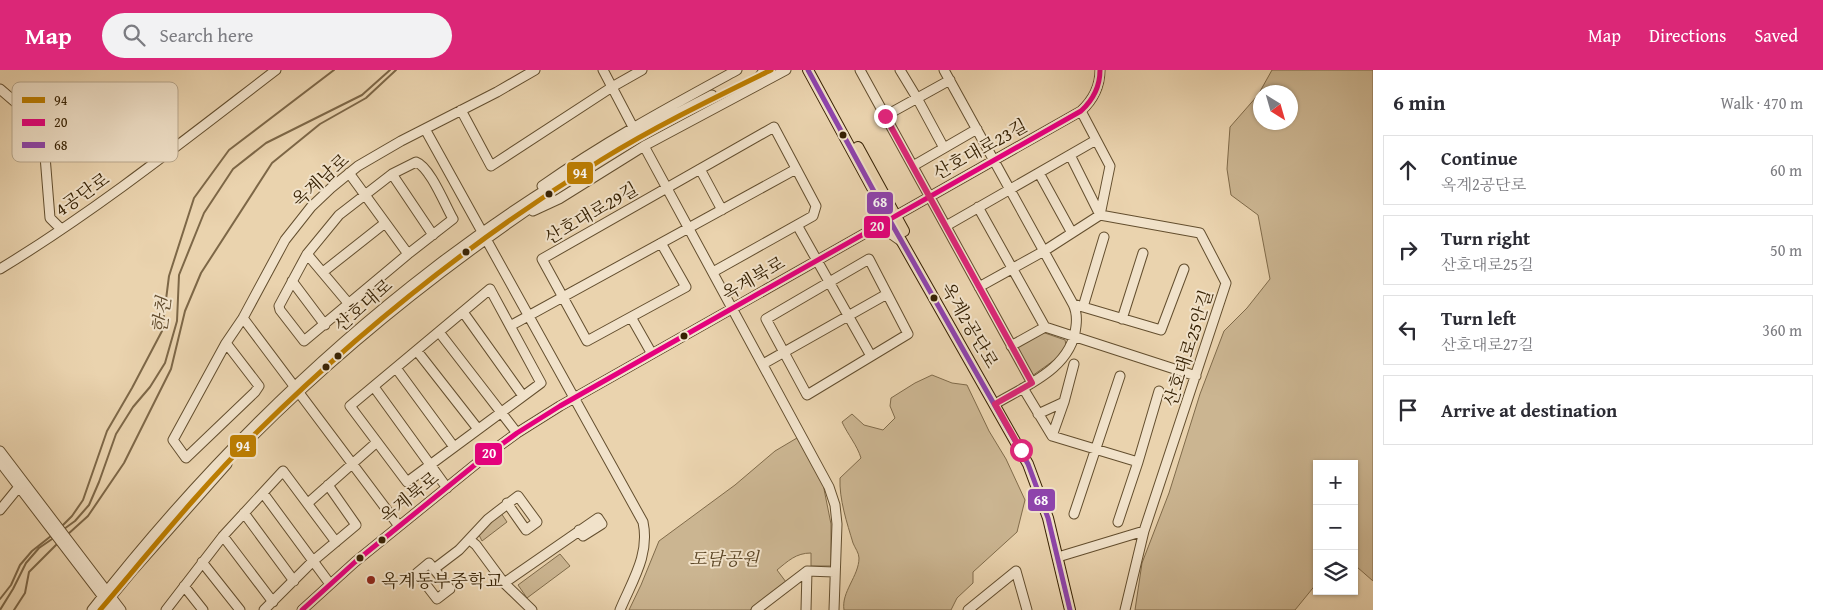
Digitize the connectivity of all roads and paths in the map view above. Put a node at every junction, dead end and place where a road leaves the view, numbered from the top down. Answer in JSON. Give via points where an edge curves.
{"nodes":[{"id":1,"x":276,"y":70,"type":"edge"},
{"id":2,"x":535,"y":70,"type":"edge"},
{"id":3,"x":603,"y":70,"type":"edge"},
{"id":4,"x":642,"y":70,"type":"edge"},
{"id":5,"x":737,"y":70,"type":"edge"},
{"id":6,"x":764,"y":70,"type":"edge"},
{"id":7,"x":786,"y":70,"type":"edge"},
{"id":8,"x":808,"y":70,"type":"edge"},
{"id":9,"x":815,"y":70,"type":"edge"},
{"id":10,"x":900,"y":70,"type":"edge"},
{"id":11,"x":944,"y":70,"type":"edge"},
{"id":12,"x":1100,"y":70,"type":"edge"},
{"id":13,"x":864,"y":71,"type":"edge"},
{"id":14,"x":950,"y":80,"type":"junction"},
{"id":15,"x":612,"y":87,"type":"junction"},
{"id":16,"x":752,"y":87,"type":"junction"},
{"id":17,"x":0,"y":89,"type":"edge"},
{"id":18,"x":918,"y":98,"type":"junction"},
{"id":19,"x":12,"y":99,"type":"edge"},
{"id":20,"x":461,"y":110,"type":"junction"},
{"id":21,"x":1081,"y":111,"type":"junction"},
{"id":22,"x":885,"y":116,"type":"junction"},
{"id":23,"x":633,"y":127,"type":"junction"},
{"id":24,"x":425,"y":129,"type":"junction"},
{"id":25,"x":977,"y":129,"type":"junction"},
{"id":26,"x":1096,"y":140,"type":"junction"},
{"id":27,"x":178,"y":146,"type":"edge"},
{"id":28,"x":644,"y":146,"type":"junction"},
{"id":29,"x":944,"y":148,"type":"junction"},
{"id":30,"x":1070,"y":155,"type":"junction"},
{"id":31,"x":994,"y":160,"type":"junction"},
{"id":32,"x":45,"y":162,"type":"edge"},
{"id":33,"x":156,"y":162,"type":"edge"},
{"id":34,"x":913,"y":166,"type":"junction"},
{"id":35,"x":700,"y":169,"type":"junction"},
{"id":36,"x":796,"y":169,"type":"junction"},
{"id":37,"x":349,"y":173,"type":"junction"},
{"id":38,"x":1039,"y":173,"type":"junction"},
{"id":39,"x":392,"y":174,"type":"junction"},
{"id":40,"x":667,"y":188,"type":"junction"},
{"id":41,"x":1010,"y":190,"type":"junction"},
{"id":42,"x":365,"y":195,"type":"junction"},
{"id":43,"x":930,"y":196,"type":"junction"},
{"id":44,"x":978,"y":208,"type":"junction"},
{"id":45,"x":722,"y":210,"type":"junction"},
{"id":46,"x":519,"y":215,"type":"junction"},
{"id":47,"x":1100,"y":215,"type":"junction"},
{"id":48,"x":893,"y":217,"type":"junction"},
{"id":49,"x":385,"y":223,"type":"junction"},
{"id":50,"x":797,"y":225,"type":"junction"},
{"id":51,"x":946,"y":226,"type":"junction"},
{"id":52,"x":689,"y":228,"type":"junction"},
{"id":53,"x":61,"y":229,"type":"junction"},
{"id":54,"x":872,"y":229,"type":"junction"},
{"id":55,"x":1072,"y":233,"type":"junction"},
{"id":56,"x":432,"y":235,"type":"junction"},
{"id":57,"x":485,"y":236,"type":"junction"},
{"id":58,"x":1104,"y":237,"type":"dead end"},
{"id":59,"x":661,"y":243,"type":"junction"},
{"id":60,"x":904,"y":244,"type":"junction"},
{"id":61,"x":1044,"y":251,"type":"junction"},
{"id":62,"x":1143,"y":253,"type":"dead end"},
{"id":63,"x":307,"y":254,"type":"junction"},
{"id":64,"x":408,"y":254,"type":"junction"},
{"id":65,"x":817,"y":260,"type":"junction"},
{"id":66,"x":1013,"y":268,"type":"junction"},
{"id":67,"x":0,"y":269,"type":"edge"},
{"id":68,"x":1184,"y":269,"type":"dead end"},
{"id":69,"x":323,"y":272,"type":"junction"},
{"id":70,"x":713,"y":272,"type":"junction"},
{"id":71,"x":292,"y":281,"type":"junction"},
{"id":72,"x":830,"y":282,"type":"junction"},
{"id":73,"x":979,"y":286,"type":"junction"},
{"id":74,"x":887,"y":294,"type":"junction"},
{"id":75,"x":563,"y":297,"type":"junction"},
{"id":76,"x":349,"y":304,"type":"junction"},
{"id":77,"x":1073,"y":304,"type":"junction"},
{"id":78,"x":1083,"y":307,"type":"junction"},
{"id":79,"x":733,"y":308,"type":"junction"},
{"id":80,"x":463,"y":312,"type":"junction"},
{"id":81,"x":529,"y":316,"type":"junction"},
{"id":82,"x":848,"y":316,"type":"junction"},
{"id":83,"x":631,"y":317,"type":"junction"},
{"id":84,"x":243,"y":318,"type":"junction"},
{"id":85,"x":1122,"y":319,"type":"junction"},
{"id":86,"x":325,"y":325,"type":"junction"},
{"id":87,"x":510,"y":326,"type":"junction"},
{"id":88,"x":1044,"y":327,"type":"junction"},
{"id":89,"x":439,"y":332,"type":"junction"},
{"id":90,"x":1075,"y":337,"type":"junction"},
{"id":91,"x":226,"y":343,"type":"junction"},
{"id":92,"x":1012,"y":346,"type":"junction"},
{"id":93,"x":417,"y":351,"type":"junction"},
{"id":94,"x":784,"y":352,"type":"junction"},
{"id":95,"x":652,"y":354,"type":"junction"},
{"id":96,"x":871,"y":356,"type":"junction"},
{"id":97,"x":763,"y":364,"type":"junction"},
{"id":98,"x":1074,"y":364,"type":"dead end"},
{"id":99,"x":396,"y":368,"type":"junction"},
{"id":100,"x":1120,"y":376,"type":"dead end"},
{"id":101,"x":1196,"y":376,"type":"junction"},
{"id":102,"x":1028,"y":386,"type":"junction"},
{"id":103,"x":374,"y":387,"type":"junction"},
{"id":104,"x":297,"y":389,"type":"junction"},
{"id":105,"x":1159,"y":392,"type":"dead end"},
{"id":106,"x":522,"y":396,"type":"junction"},
{"id":107,"x":575,"y":398,"type":"junction"},
{"id":108,"x":998,"y":402,"type":"junction"},
{"id":109,"x":1064,"y":402,"type":"junction"},
{"id":110,"x":500,"y":413,"type":"junction"},
{"id":111,"x":1038,"y":414,"type":"junction"},
{"id":112,"x":478,"y":429,"type":"junction"},
{"id":113,"x":517,"y":433,"type":"junction"},
{"id":114,"x":1052,"y":436,"type":"junction"},
{"id":115,"x":377,"y":442,"type":"junction"},
{"id":116,"x":454,"y":447,"type":"junction"},
{"id":117,"x":1094,"y":450,"type":"junction"},
{"id":118,"x":0,"y":451,"type":"edge"},
{"id":119,"x":0,"y":462,"type":"edge"},
{"id":120,"x":1138,"y":462,"type":"junction"},
{"id":121,"x":353,"y":464,"type":"junction"},
{"id":122,"x":430,"y":464,"type":"junction"},
{"id":123,"x":21,"y":484,"type":"junction"},
{"id":124,"x":328,"y":486,"type":"junction"},
{"id":125,"x":447,"y":488,"type":"junction"},
{"id":126,"x":263,"y":493,"type":"junction"},
{"id":127,"x":308,"y":503,"type":"junction"},
{"id":128,"x":507,"y":503,"type":"dead end"},
{"id":129,"x":0,"y":510,"type":"edge"},
{"id":130,"x":244,"y":512,"type":"junction"},
{"id":131,"x":1074,"y":514,"type":"dead end"},
{"id":132,"x":1118,"y":522,"type":"dead end"},
{"id":133,"x":399,"y":526,"type":"junction"},
{"id":134,"x":579,"y":530,"type":"dead end"},
{"id":135,"x":1144,"y":531,"type":"junction"},
{"id":136,"x":224,"y":536,"type":"junction"},
{"id":137,"x":470,"y":540,"type":"junction"},
{"id":138,"x":336,"y":542,"type":"junction"},
{"id":139,"x":1061,"y":556,"type":"junction"},
{"id":140,"x":313,"y":561,"type":"junction"},
{"id":141,"x":202,"y":562,"type":"junction"},
{"id":142,"x":434,"y":569,"type":"dead end"},
{"id":143,"x":807,"y":571,"type":"junction"},
{"id":144,"x":834,"y":572,"type":"junction"},
{"id":145,"x":294,"y":581,"type":"junction"},
{"id":146,"x":504,"y":583,"type":"junction"},
{"id":147,"x":330,"y":584,"type":"junction"},
{"id":148,"x":184,"y":586,"type":"junction"},
{"id":149,"x":108,"y":599,"type":"edge"},
{"id":150,"x":272,"y":602,"type":"junction"},
{"id":151,"x":1070,"y":608,"type":"edge"},
{"id":152,"x":92,"y":610,"type":"edge"},
{"id":153,"x":100,"y":610,"type":"edge"},
{"id":154,"x":121,"y":610,"type":"edge"},
{"id":155,"x":166,"y":610,"type":"edge"},
{"id":156,"x":203,"y":610,"type":"edge"},
{"id":157,"x":240,"y":610,"type":"edge"},
{"id":158,"x":264,"y":610,"type":"edge"},
{"id":159,"x":302,"y":610,"type":"edge"},
{"id":160,"x":532,"y":610,"type":"edge"},
{"id":161,"x":620,"y":610,"type":"edge"},
{"id":162,"x":756,"y":610,"type":"edge"},
{"id":163,"x":806,"y":610,"type":"edge"},
{"id":164,"x":834,"y":610,"type":"edge"},
{"id":165,"x":968,"y":610,"type":"edge"},
{"id":166,"x":1027,"y":610,"type":"edge"},
{"id":167,"x":1125,"y":610,"type":"edge"}],
"edges":[{"from":1,"to":27,"type":"street","name":"4공단로"},
{"from":2,"to":20,"type":"street","name":"옥계남로"},
{"from":3,"to":15,"type":"street"},
{"from":4,"to":15,"type":"street"},
{"from":5,"to":23,"type":"street"},
{"from":6,"to":16,"type":"street"},
{"from":7,"to":16,"type":"street"},
{"from":8,"to":48,"type":"main road","name":"옥계2공단로"},
{"from":9,"to":48,"type":"main road","name":"옥계2공단로"},
{"from":10,"to":18,"type":"street"},
{"from":11,"to":14,"type":"street"},
{"from":12,"to":21,"type":"street","name":"산호대로23길","via":[[1095,95]]},
{"from":13,"to":22,"type":"street"},
{"from":14,"to":18,"type":"street"},
{"from":14,"to":25,"type":"street"},
{"from":15,"to":20,"type":"street","via":[[491,166]]},
{"from":15,"to":23,"type":"street"},
{"from":16,"to":28,"type":"street"},
{"from":17,"to":19,"type":"street"},
{"from":18,"to":22,"type":"street"},
{"from":18,"to":29,"type":"street"},
{"from":20,"to":24,"type":"street","name":"옥계남로"},
{"from":21,"to":26,"type":"street"},
{"from":21,"to":31,"type":"street","name":"산호대로23길"},
{"from":22,"to":34,"type":"street"},
{"from":23,"to":57,"type":"street","via":[[564,169],[496,221]]},
{"from":24,"to":37,"type":"street","name":"옥계남로"},
{"from":24,"to":57,"type":"street"},
{"from":25,"to":29,"type":"street"},
{"from":25,"to":31,"type":"street"},
{"from":26,"to":30,"type":"street"},
{"from":26,"to":47,"type":"street","via":[[1110,166]]},
{"from":28,"to":40,"type":"street","name":"산호대로29길"},
{"from":28,"to":46,"type":"street","via":[[559,199]]},
{"from":29,"to":34,"type":"street"},
{"from":30,"to":38,"type":"street"},
{"from":30,"to":47,"type":"street"},
{"from":31,"to":41,"type":"street"},
{"from":31,"to":43,"type":"street","name":"산호대로23길"},
{"from":32,"to":53,"type":"street","via":[[50,218]]},
{"from":33,"to":53,"type":"street","name":"4공단로"},
{"from":34,"to":43,"type":"street"},
{"from":35,"to":36,"type":"street","name":"산호대로29길","via":[[774,127]]},
{"from":35,"to":40,"type":"street","name":"산호대로29길"},
{"from":35,"to":45,"type":"street"},
{"from":36,"to":45,"type":"street"},
{"from":36,"to":50,"type":"street","name":"산호대로29길","via":[[816,206],[813,216]]},
{"from":37,"to":42,"type":"street"},
{"from":37,"to":84,"type":"street","name":"옥계남로","via":[[298,222]]},
{"from":38,"to":41,"type":"street"},
{"from":38,"to":55,"type":"street"},
{"from":39,"to":42,"type":"street"},
{"from":39,"to":56,"type":"street"},
{"from":39,"to":56,"type":"street","via":[[416,162],[427,172],[453,219]]},
{"from":40,"to":52,"type":"street","name":"산호대로29길"},
{"from":40,"to":75,"type":"street","name":"산호대로29길","via":[[542,259]]},
{"from":41,"to":44,"type":"street"},
{"from":41,"to":61,"type":"street"},
{"from":42,"to":49,"type":"street"},
{"from":42,"to":63,"type":"street","via":[[339,215]]},
{"from":43,"to":48,"type":"street","name":"산호대로23길"},
{"from":43,"to":51,"type":"street"},
{"from":44,"to":51,"type":"street"},
{"from":44,"to":66,"type":"street"},
{"from":45,"to":52,"type":"street"},
{"from":46,"to":57,"type":"street","name":"산호대로"},
{"from":46,"to":57,"type":"street","name":"산호대로","via":[[603,159],[713,96],[574,172],[529,201]]},
{"from":47,"to":55,"type":"street"},
{"from":47,"to":101,"type":"street","name":"산호대로25안길","via":[[1200,233],[1226,284]]},
{"from":48,"to":54,"type":"street","name":"옥계북로"},
{"from":48,"to":60,"type":"main road","name":"옥계2공단로"},
{"from":48,"to":108,"type":"main road","name":"옥계2공단로"},
{"from":49,"to":64,"type":"street"},
{"from":49,"to":69,"type":"street"},
{"from":50,"to":65,"type":"street"},
{"from":50,"to":70,"type":"street","name":"산호대로29길"},
{"from":51,"to":73,"type":"street"},
{"from":52,"to":59,"type":"street"},
{"from":52,"to":70,"type":"street","name":"산호대로29길"},
{"from":53,"to":67,"type":"street","name":"4공단로"},
{"from":54,"to":60,"type":"street","via":[[887,231]]},
{"from":54,"to":65,"type":"street","name":"옥계북로"},
{"from":55,"to":61,"type":"street"},
{"from":56,"to":64,"type":"street"},
{"from":57,"to":81,"type":"street"},
{"from":57,"to":104,"type":"street","name":"산호대로"},
{"from":58,"to":78,"type":"street"},
{"from":59,"to":75,"type":"street"},
{"from":59,"to":83,"type":"street","name":"산호대로29길","via":[[686,287]]},
{"from":60,"to":108,"type":"main road","name":"옥계2공단로"},
{"from":61,"to":66,"type":"street"},
{"from":61,"to":77,"type":"street"},
{"from":62,"to":85,"type":"street"},
{"from":63,"to":69,"type":"street"},
{"from":63,"to":71,"type":"street"},
{"from":64,"to":76,"type":"street"},
{"from":65,"to":72,"type":"street"},
{"from":65,"to":79,"type":"street","name":"옥계북로"},
{"from":66,"to":73,"type":"street"},
{"from":66,"to":88,"type":"street"},
{"from":68,"to":85,"type":"street","via":[[1161,330]]},
{"from":69,"to":76,"type":"street"},
{"from":70,"to":79,"type":"street","name":"산호대로29길"},
{"from":71,"to":86,"type":"street"},
{"from":71,"to":86,"type":"street","via":[[281,301],[280,310],[304,341]]},
{"from":72,"to":74,"type":"street","via":[[869,259]]},
{"from":72,"to":82,"type":"street"},
{"from":72,"to":94,"type":"street","via":[[766,319]]},
{"from":73,"to":92,"type":"street"},
{"from":74,"to":82,"type":"street"},
{"from":74,"to":96,"type":"street","via":[[908,334]]},
{"from":75,"to":81,"type":"street"},
{"from":75,"to":83,"type":"street","name":"산호대로29길","via":[[587,342]]},
{"from":76,"to":86,"type":"street"},
{"from":77,"to":78,"type":"street"},
{"from":77,"to":90,"type":"street","via":[[1077,317]]},
{"from":78,"to":85,"type":"street"},
{"from":79,"to":95,"type":"street","name":"옥계북로"},
{"from":79,"to":97,"type":"street","name":"산호대로29길"},
{"from":80,"to":87,"type":"street","via":[[490,289]]},
{"from":80,"to":89,"type":"street"},
{"from":80,"to":106,"type":"street"},
{"from":81,"to":87,"type":"street"},
{"from":81,"to":107,"type":"street"},
{"from":82,"to":94,"type":"street"},
{"from":82,"to":96,"type":"street"},
{"from":83,"to":95,"type":"street"},
{"from":84,"to":91,"type":"street","name":"옥계남로"},
{"from":84,"to":104,"type":"street"},
{"from":87,"to":106,"type":"street","via":[[541,383]]},
{"from":88,"to":90,"type":"street"},
{"from":88,"to":92,"type":"street"},
{"from":89,"to":93,"type":"street"},
{"from":89,"to":110,"type":"street"},
{"from":90,"to":101,"type":"street"},
{"from":90,"to":102,"type":"street","via":[[1054,368]]},
{"from":91,"to":91,"type":"street","name":"옥계남로","via":[[259,386],[186,458],[173,440]]},
{"from":92,"to":102,"type":"street"},
{"from":93,"to":99,"type":"street"},
{"from":93,"to":112,"type":"street"},
{"from":94,"to":96,"type":"street","via":[[807,395]]},
{"from":94,"to":97,"type":"street"},
{"from":95,"to":107,"type":"street","name":"옥계북로"},
{"from":97,"to":144,"type":"street","name":"산호대로29길","via":[[829,487],[835,506],[838,538]]},
{"from":98,"to":109,"type":"street"},
{"from":99,"to":103,"type":"street"},
{"from":99,"to":116,"type":"street"},
{"from":100,"to":117,"type":"street"},
{"from":101,"to":135,"type":"street","name":"산호대로25안길"},
{"from":102,"to":108,"type":"street"},
{"from":102,"to":111,"type":"street"},
{"from":103,"to":115,"type":"street","via":[[350,406]]},
{"from":103,"to":122,"type":"street"},
{"from":104,"to":121,"type":"street"},
{"from":104,"to":149,"type":"street","name":"산호대로","via":[[227,463]]},
{"from":105,"to":120,"type":"street"},
{"from":106,"to":110,"type":"street"},
{"from":107,"to":113,"type":"street","name":"옥계북로"},
{"from":107,"to":161,"type":"street","via":[[640,513],[645,530],[642,560]]},
{"from":108,"to":139,"type":"main road","name":"옥계2공단로","via":[[1031,459],[1046,494]]},
{"from":109,"to":111,"type":"street"},
{"from":109,"to":114,"type":"street"},
{"from":110,"to":112,"type":"street"},
{"from":110,"to":113,"type":"street"},
{"from":111,"to":114,"type":"street"},
{"from":112,"to":116,"type":"street"},
{"from":113,"to":125,"type":"street","name":"옥계북로"},
{"from":114,"to":117,"type":"street"},
{"from":115,"to":121,"type":"street"},
{"from":115,"to":122,"type":"street","via":[[407,482]]},
{"from":116,"to":122,"type":"street"},
{"from":117,"to":120,"type":"street"},
{"from":117,"to":131,"type":"street"},
{"from":118,"to":123,"type":"street"},
{"from":119,"to":123,"type":"street"},
{"from":120,"to":132,"type":"street"},
{"from":121,"to":124,"type":"street"},
{"from":121,"to":133,"type":"street"},
{"from":122,"to":125,"type":"street"},
{"from":123,"to":129,"type":"street"},
{"from":123,"to":149,"type":"street"},
{"from":124,"to":127,"type":"street"},
{"from":124,"to":138,"type":"street","via":[[356,525]]},
{"from":125,"to":133,"type":"street","name":"옥계북로"},
{"from":126,"to":127,"type":"street","via":[[283,471]]},
{"from":126,"to":130,"type":"street"},
{"from":126,"to":140,"type":"street"},
{"from":127,"to":138,"type":"street"},
{"from":128,"to":137,"type":"street"},
{"from":130,"to":136,"type":"street"},
{"from":130,"to":145,"type":"street"},
{"from":133,"to":147,"type":"street","name":"옥계북로"},
{"from":134,"to":146,"type":"street"},
{"from":135,"to":139,"type":"street"},
{"from":135,"to":167,"type":"street","name":"산호대로25안길"},
{"from":136,"to":141,"type":"street"},
{"from":136,"to":150,"type":"street"},
{"from":137,"to":142,"type":"street"},
{"from":137,"to":146,"type":"street"},
{"from":138,"to":140,"type":"street"},
{"from":139,"to":151,"type":"main road","name":"옥계2공단로"},
{"from":140,"to":145,"type":"street"},
{"from":140,"to":147,"type":"street"},
{"from":141,"to":148,"type":"street"},
{"from":141,"to":157,"type":"street"},
{"from":143,"to":144,"type":"street"},
{"from":143,"to":162,"type":"street"},
{"from":143,"to":163,"type":"street"},
{"from":144,"to":164,"type":"street","name":"산호대로29길"},
{"from":145,"to":150,"type":"street"},
{"from":146,"to":160,"type":"street"},
{"from":147,"to":159,"type":"street","name":"옥계북로"},
{"from":148,"to":155,"type":"street"},
{"from":148,"to":156,"type":"street"},
{"from":149,"to":152,"type":"street","name":"산호대로"},
{"from":149,"to":153,"type":"street","name":"산호대로"},
{"from":149,"to":154,"type":"street"},
{"from":150,"to":158,"type":"street"},
{"from":165,"to":166,"type":"street","via":[[1016,571]]}]}
